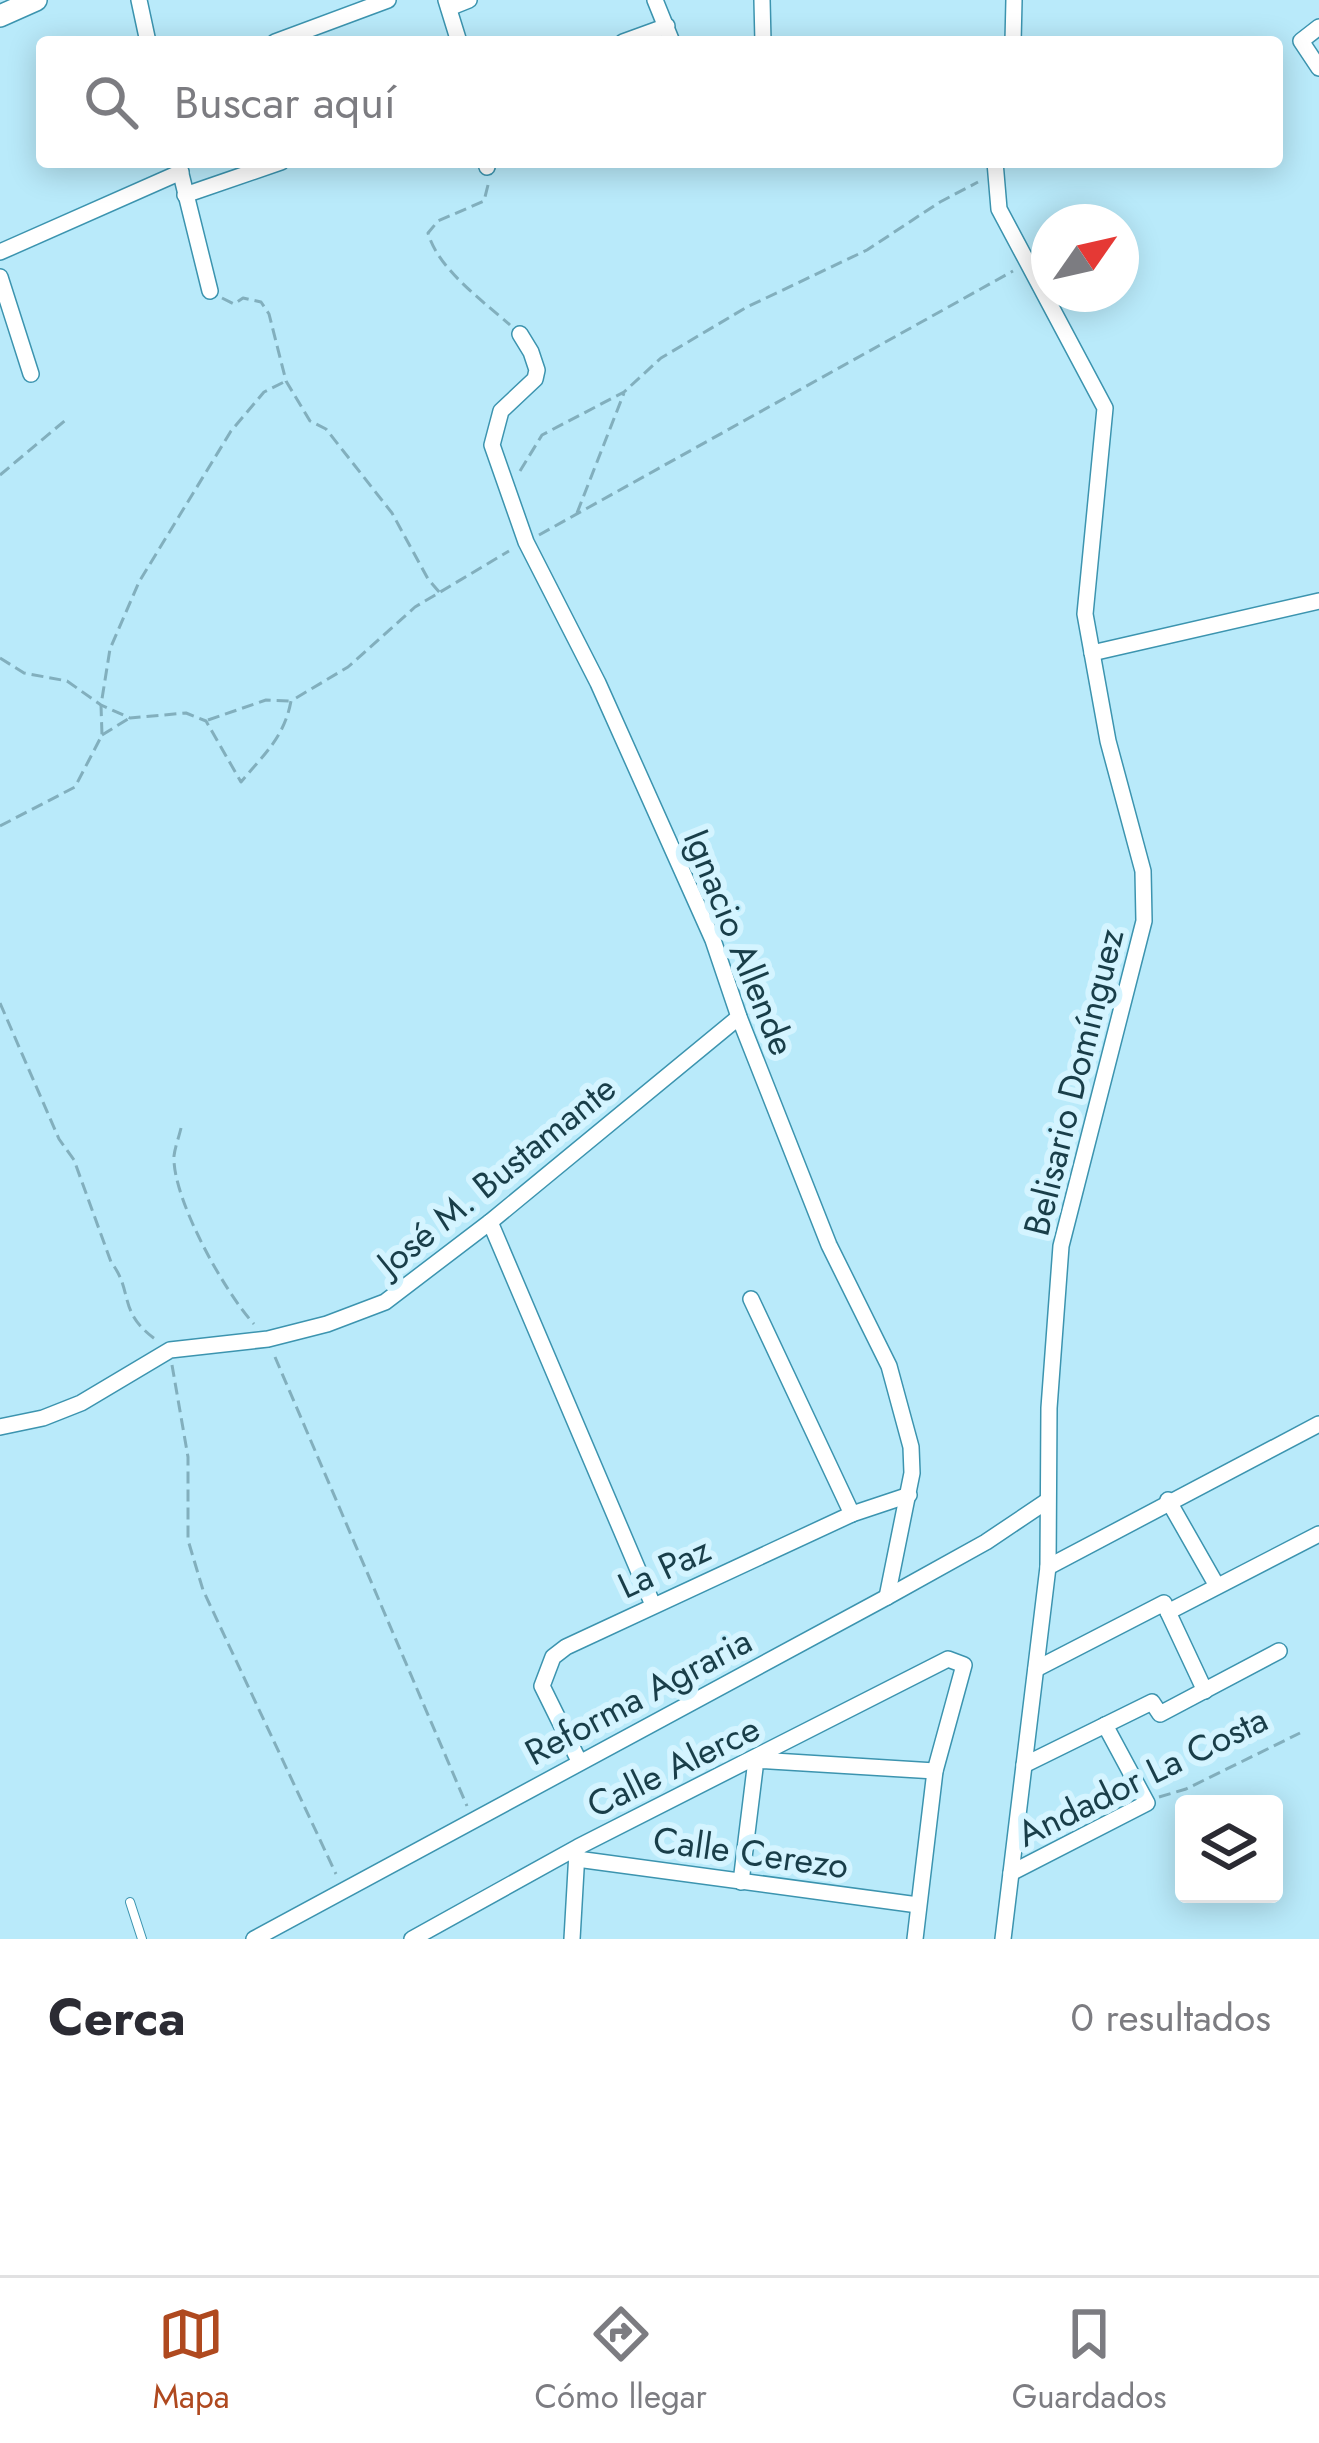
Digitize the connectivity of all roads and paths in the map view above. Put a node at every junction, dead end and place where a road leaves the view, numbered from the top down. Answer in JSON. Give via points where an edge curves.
{"nodes":[{"id":1,"x":36,"y":0,"type":"edge"},
{"id":2,"x":139,"y":0,"type":"edge"},
{"id":3,"x":388,"y":0,"type":"edge"},
{"id":4,"x":469,"y":0,"type":"edge"},
{"id":5,"x":656,"y":0,"type":"edge"},
{"id":6,"x":763,"y":0,"type":"edge"},
{"id":7,"x":1014,"y":0,"type":"edge"},
{"id":8,"x":447,"y":4,"type":"edge"},
{"id":9,"x":0,"y":16,"type":"edge"},
{"id":10,"x":1319,"y":27,"type":"edge"},
{"id":11,"x":670,"y":34,"type":"edge"},
{"id":12,"x":147,"y":36,"type":"edge"},
{"id":13,"x":291,"y":36,"type":"edge"},
{"id":14,"x":457,"y":36,"type":"edge"},
{"id":15,"x":763,"y":36,"type":"edge"},
{"id":16,"x":1013,"y":36,"type":"edge"},
{"id":17,"x":1319,"y":68,"type":"edge"},
{"id":18,"x":177,"y":168,"type":"edge"},
{"id":19,"x":179,"y":168,"type":"edge"},
{"id":20,"x":264,"y":168,"type":"edge"},
{"id":21,"x":486,"y":168,"type":"edge"},
{"id":22,"x":996,"y":168,"type":"edge"},
{"id":23,"x":997,"y":185,"type":"junction"},
{"id":24,"x":185,"y":195,"type":"junction"},
{"id":25,"x":0,"y":253,"type":"edge"},
{"id":26,"x":1026,"y":264,"type":"junction"},
{"id":27,"x":0,"y":278,"type":"edge"},
{"id":28,"x":210,"y":291,"type":"joint"},
{"id":29,"x":520,"y":334,"type":"joint"},
{"id":30,"x":31,"y":374,"type":"dead end"},
{"id":31,"x":286,"y":381,"type":"junction"},
{"id":32,"x":624,"y":392,"type":"junction"},
{"id":33,"x":68,"y":418,"type":"dead end"},
{"id":34,"x":0,"y":475,"type":"edge"},
{"id":35,"x":513,"y":505,"type":"junction"},
{"id":36,"x":576,"y":514,"type":"junction"},
{"id":37,"x":526,"y":542,"type":"junction"},
{"id":38,"x":440,"y":593,"type":"junction"},
{"id":39,"x":1319,"y":601,"type":"edge"},
{"id":40,"x":1092,"y":653,"type":"junction"},
{"id":41,"x":0,"y":658,"type":"edge"},
{"id":42,"x":291,"y":701,"type":"junction"},
{"id":43,"x":101,"y":705,"type":"junction"},
{"id":44,"x":130,"y":718,"type":"junction"},
{"id":45,"x":206,"y":721,"type":"junction"},
{"id":46,"x":102,"y":735,"type":"junction"},
{"id":47,"x":0,"y":826,"type":"edge"},
{"id":48,"x":0,"y":1004,"type":"edge"},
{"id":49,"x":739,"y":1017,"type":"junction"},
{"id":50,"x":181,"y":1128,"type":"dead end"},
{"id":51,"x":490,"y":1222,"type":"junction"},
{"id":52,"x":752,"y":1299,"type":"dead end"},
{"id":53,"x":268,"y":1339,"type":"junction"},
{"id":54,"x":170,"y":1350,"type":"junction"},
{"id":55,"x":1319,"y":1424,"type":"edge"},
{"id":56,"x":0,"y":1427,"type":"edge"},
{"id":57,"x":909,"y":1496,"type":"junction"},
{"id":58,"x":1047,"y":1501,"type":"junction"},
{"id":59,"x":1168,"y":1501,"type":"junction"},
{"id":60,"x":852,"y":1514,"type":"junction"},
{"id":61,"x":1319,"y":1534,"type":"edge"},
{"id":62,"x":1048,"y":1567,"type":"junction"},
{"id":63,"x":1217,"y":1586,"type":"junction"},
{"id":64,"x":887,"y":1597,"type":"junction"},
{"id":65,"x":653,"y":1605,"type":"junction"},
{"id":66,"x":1168,"y":1612,"type":"junction"},
{"id":67,"x":1280,"y":1651,"type":"dead end"},
{"id":68,"x":1036,"y":1669,"type":"junction"},
{"id":69,"x":1205,"y":1690,"type":"junction"},
{"id":70,"x":1105,"y":1725,"type":"junction"},
{"id":71,"x":1300,"y":1733,"type":"dead end"},
{"id":72,"x":756,"y":1760,"type":"junction"},
{"id":73,"x":579,"y":1761,"type":"junction"},
{"id":74,"x":1024,"y":1765,"type":"junction"},
{"id":75,"x":934,"y":1771,"type":"junction"},
{"id":76,"x":1147,"y":1804,"type":"junction"},
{"id":77,"x":472,"y":1819,"type":"junction"},
{"id":78,"x":577,"y":1853,"type":"junction"},
{"id":79,"x":1011,"y":1874,"type":"junction"},
{"id":80,"x":741,"y":1882,"type":"junction"},
{"id":81,"x":344,"y":1891,"type":"junction"},
{"id":82,"x":130,"y":1902,"type":"dead end"},
{"id":83,"x":918,"y":1905,"type":"junction"},
{"id":84,"x":142,"y":1939,"type":"edge"},
{"id":85,"x":254,"y":1939,"type":"edge"},
{"id":86,"x":412,"y":1939,"type":"edge"},
{"id":87,"x":572,"y":1939,"type":"edge"},
{"id":88,"x":915,"y":1939,"type":"edge"},
{"id":89,"x":1003,"y":1939,"type":"edge"}],
"edges":[{"from":1,"to":9,"type":"street"},
{"from":2,"to":12,"type":"street"},
{"from":3,"to":13,"type":"street"},
{"from":4,"to":8,"type":"street"},
{"from":5,"to":11,"type":"street"},
{"from":6,"to":15,"type":"street"},
{"from":7,"to":16,"type":"street"},
{"from":8,"to":14,"type":"street"},
{"from":10,"to":17,"type":"street","via":[[1300,41]]},
{"from":18,"to":25,"type":"street"},
{"from":19,"to":24,"type":"street"},
{"from":20,"to":24,"type":"street"},
{"from":21,"to":29,"type":"path","via":[[484,201],[428,233],[448,266]]},
{"from":22,"to":23,"type":"street","name":"Belisario Domínguez"},
{"from":23,"to":26,"type":"street","name":"Belisario Domínguez","via":[[999,209]]},
{"from":23,"to":32,"type":"path","via":[[979,182],[867,250],[747,307],[661,358]]},
{"from":24,"to":28,"type":"street"},
{"from":26,"to":36,"type":"path"},
{"from":26,"to":40,"type":"street","name":"Belisario Domínguez","via":[[1105,408],[1084,614]]},
{"from":27,"to":30,"type":"street"},
{"from":28,"to":31,"type":"path","via":[[234,304],[261,302]]},
{"from":29,"to":35,"type":"street","name":"Ignacio Allende","via":[[535,379],[501,411],[492,446]]},
{"from":31,"to":38,"type":"path","via":[[310,421],[326,429],[392,513]]},
{"from":31,"to":43,"type":"path","via":[[264,392],[231,430],[139,582],[110,649]]},
{"from":32,"to":35,"type":"path","via":[[542,435],[521,466]]},
{"from":32,"to":36,"type":"path"},
{"from":33,"to":34,"type":"path"},
{"from":35,"to":37,"type":"street","name":"Ignacio Allende"},
{"from":36,"to":37,"type":"path"},
{"from":37,"to":38,"type":"path"},
{"from":37,"to":49,"type":"street","name":"Ignacio Allende","via":[[598,682]]},
{"from":38,"to":42,"type":"path","via":[[349,667]]},
{"from":39,"to":40,"type":"street"},
{"from":40,"to":58,"type":"street","name":"Belisario Domínguez","via":[[1143,871],[1144,922],[1061,1246]]},
{"from":41,"to":43,"type":"path","via":[[24,674],[67,681]]},
{"from":42,"to":45,"type":"path","via":[[266,700]]},
{"from":42,"to":45,"type":"path","via":[[278,742],[241,782]]},
{"from":43,"to":44,"type":"path"},
{"from":43,"to":46,"type":"path"},
{"from":44,"to":45,"type":"path","via":[[186,713]]},
{"from":44,"to":46,"type":"path"},
{"from":46,"to":47,"type":"path","via":[[75,787]]},
{"from":48,"to":54,"type":"path","via":[[74,1160],[124,1303],[137,1326]]},
{"from":49,"to":51,"type":"street","name":"José M. Bustamante"},
{"from":49,"to":57,"type":"street","name":"Ignacio Allende","via":[[829,1245],[881,1344],[910,1447]]},
{"from":50,"to":53,"type":"path","via":[[174,1158],[183,1197],[213,1261]]},
{"from":51,"to":53,"type":"street","name":"José M. Bustamante","via":[[386,1302]]},
{"from":51,"to":65,"type":"street"},
{"from":52,"to":60,"type":"street"},
{"from":53,"to":54,"type":"street","name":"José M. Bustamante"},
{"from":53,"to":77,"type":"path"},
{"from":54,"to":56,"type":"street","name":"José M. Bustamante","via":[[81,1402]]},
{"from":54,"to":81,"type":"path","via":[[188,1457],[188,1540],[202,1590]]},
{"from":55,"to":59,"type":"street"},
{"from":57,"to":60,"type":"street","name":"La Paz"},
{"from":57,"to":64,"type":"street","name":"Ignacio Allende"},
{"from":58,"to":62,"type":"street","name":"Belisario Domínguez"},
{"from":58,"to":64,"type":"street","name":"Reforma Agraria"},
{"from":59,"to":62,"type":"street"},
{"from":59,"to":63,"type":"street"},
{"from":60,"to":65,"type":"street","name":"La Paz"},
{"from":61,"to":63,"type":"street"},
{"from":62,"to":68,"type":"street","name":"Belisario Domínguez"},
{"from":63,"to":66,"type":"street"},
{"from":64,"to":73,"type":"street","name":"Reforma Agraria"},
{"from":65,"to":73,"type":"street","name":"La Paz","via":[[566,1647],[545,1672],[547,1701]]},
{"from":66,"to":68,"type":"street","via":[[1164,1603]]},
{"from":66,"to":69,"type":"street"},
{"from":67,"to":69,"type":"street"},
{"from":68,"to":74,"type":"street","name":"Belisario Domínguez"},
{"from":69,"to":70,"type":"street","via":[[1160,1714],[1152,1702]]},
{"from":70,"to":74,"type":"street"},
{"from":70,"to":76,"type":"street"},
{"from":71,"to":76,"type":"path","name":"Andador La Costa"},
{"from":72,"to":75,"type":"street"},
{"from":72,"to":75,"type":"street","name":"Calle Alerce","via":[[948,1659],[964,1664]]},
{"from":72,"to":78,"type":"street","name":"Calle Alerce"},
{"from":72,"to":80,"type":"street"},
{"from":73,"to":77,"type":"street","name":"Reforma Agraria"},
{"from":74,"to":79,"type":"street","name":"Belisario Domínguez"},
{"from":75,"to":83,"type":"street"},
{"from":76,"to":79,"type":"street","name":"Andador La Costa"},
{"from":77,"to":81,"type":"street","name":"Reforma Agraria"},
{"from":78,"to":80,"type":"street","name":"Calle Cerezo"},
{"from":78,"to":86,"type":"street","name":"Calle Alerce"},
{"from":78,"to":87,"type":"street"},
{"from":79,"to":89,"type":"street","name":"Belisario Domínguez"},
{"from":80,"to":83,"type":"street","name":"Calle Cerezo"},
{"from":81,"to":85,"type":"street","name":"Reforma Agraria"},
{"from":82,"to":84,"type":"lane"},
{"from":83,"to":88,"type":"street"}]}
